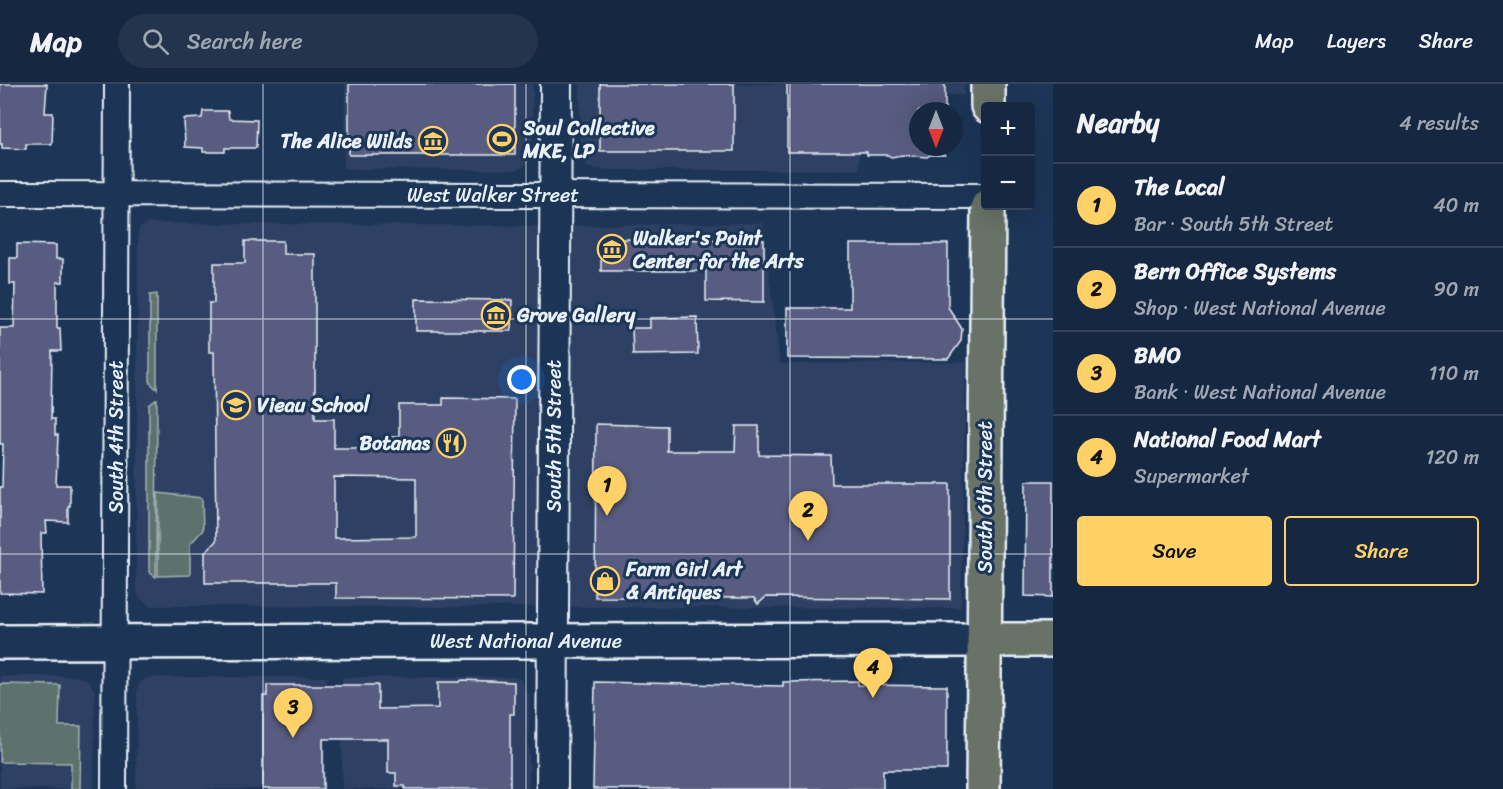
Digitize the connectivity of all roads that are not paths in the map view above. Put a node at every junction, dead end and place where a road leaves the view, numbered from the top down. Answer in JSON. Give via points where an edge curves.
{"nodes":[{"id":1,"x":117,"y":84,"type":"edge"},
{"id":2,"x":556,"y":84,"type":"edge"},
{"id":3,"x":988,"y":84,"type":"edge"},
{"id":4,"x":988,"y":102,"type":"edge"},
{"id":5,"x":0,"y":194,"type":"edge"},
{"id":6,"x":117,"y":195,"type":"junction"},
{"id":7,"x":555,"y":195,"type":"junction"},
{"id":8,"x":981,"y":196,"type":"edge"},
{"id":9,"x":988,"y":210,"type":"edge"},
{"id":10,"x":553,"y":640,"type":"junction"},
{"id":11,"x":984,"y":640,"type":"junction"},
{"id":12,"x":1053,"y":640,"type":"edge"},
{"id":13,"x":0,"y":642,"type":"edge"},
{"id":14,"x":114,"y":642,"type":"junction"},
{"id":15,"x":114,"y":789,"type":"edge"},
{"id":16,"x":552,"y":789,"type":"edge"},
{"id":17,"x":983,"y":789,"type":"edge"}],
"edges":[{"from":1,"to":6,"type":"street","name":"South 4th Street"},
{"from":2,"to":7,"type":"street","name":"South 5th Street"},
{"from":3,"to":4,"type":"main road"},
{"from":5,"to":6,"type":"street","name":"West Walker Street"},
{"from":6,"to":7,"type":"street","name":"West Walker Street"},
{"from":6,"to":14,"type":"street","name":"South 4th Street"},
{"from":7,"to":8,"type":"street","name":"West Walker Street"},
{"from":7,"to":10,"type":"street","name":"South 5th Street"},
{"from":9,"to":11,"type":"main road","name":"South 6th Street"},
{"from":10,"to":11,"type":"main road","name":"West National Avenue"},
{"from":10,"to":14,"type":"main road","name":"West National Avenue"},
{"from":10,"to":16,"type":"street","name":"South 5th Street"},
{"from":11,"to":12,"type":"main road","name":"West National Avenue"},
{"from":11,"to":17,"type":"main road","name":"South 6th Street"},
{"from":13,"to":14,"type":"main road","name":"West National Avenue"},
{"from":14,"to":15,"type":"street","name":"South 4th Street"}]}
